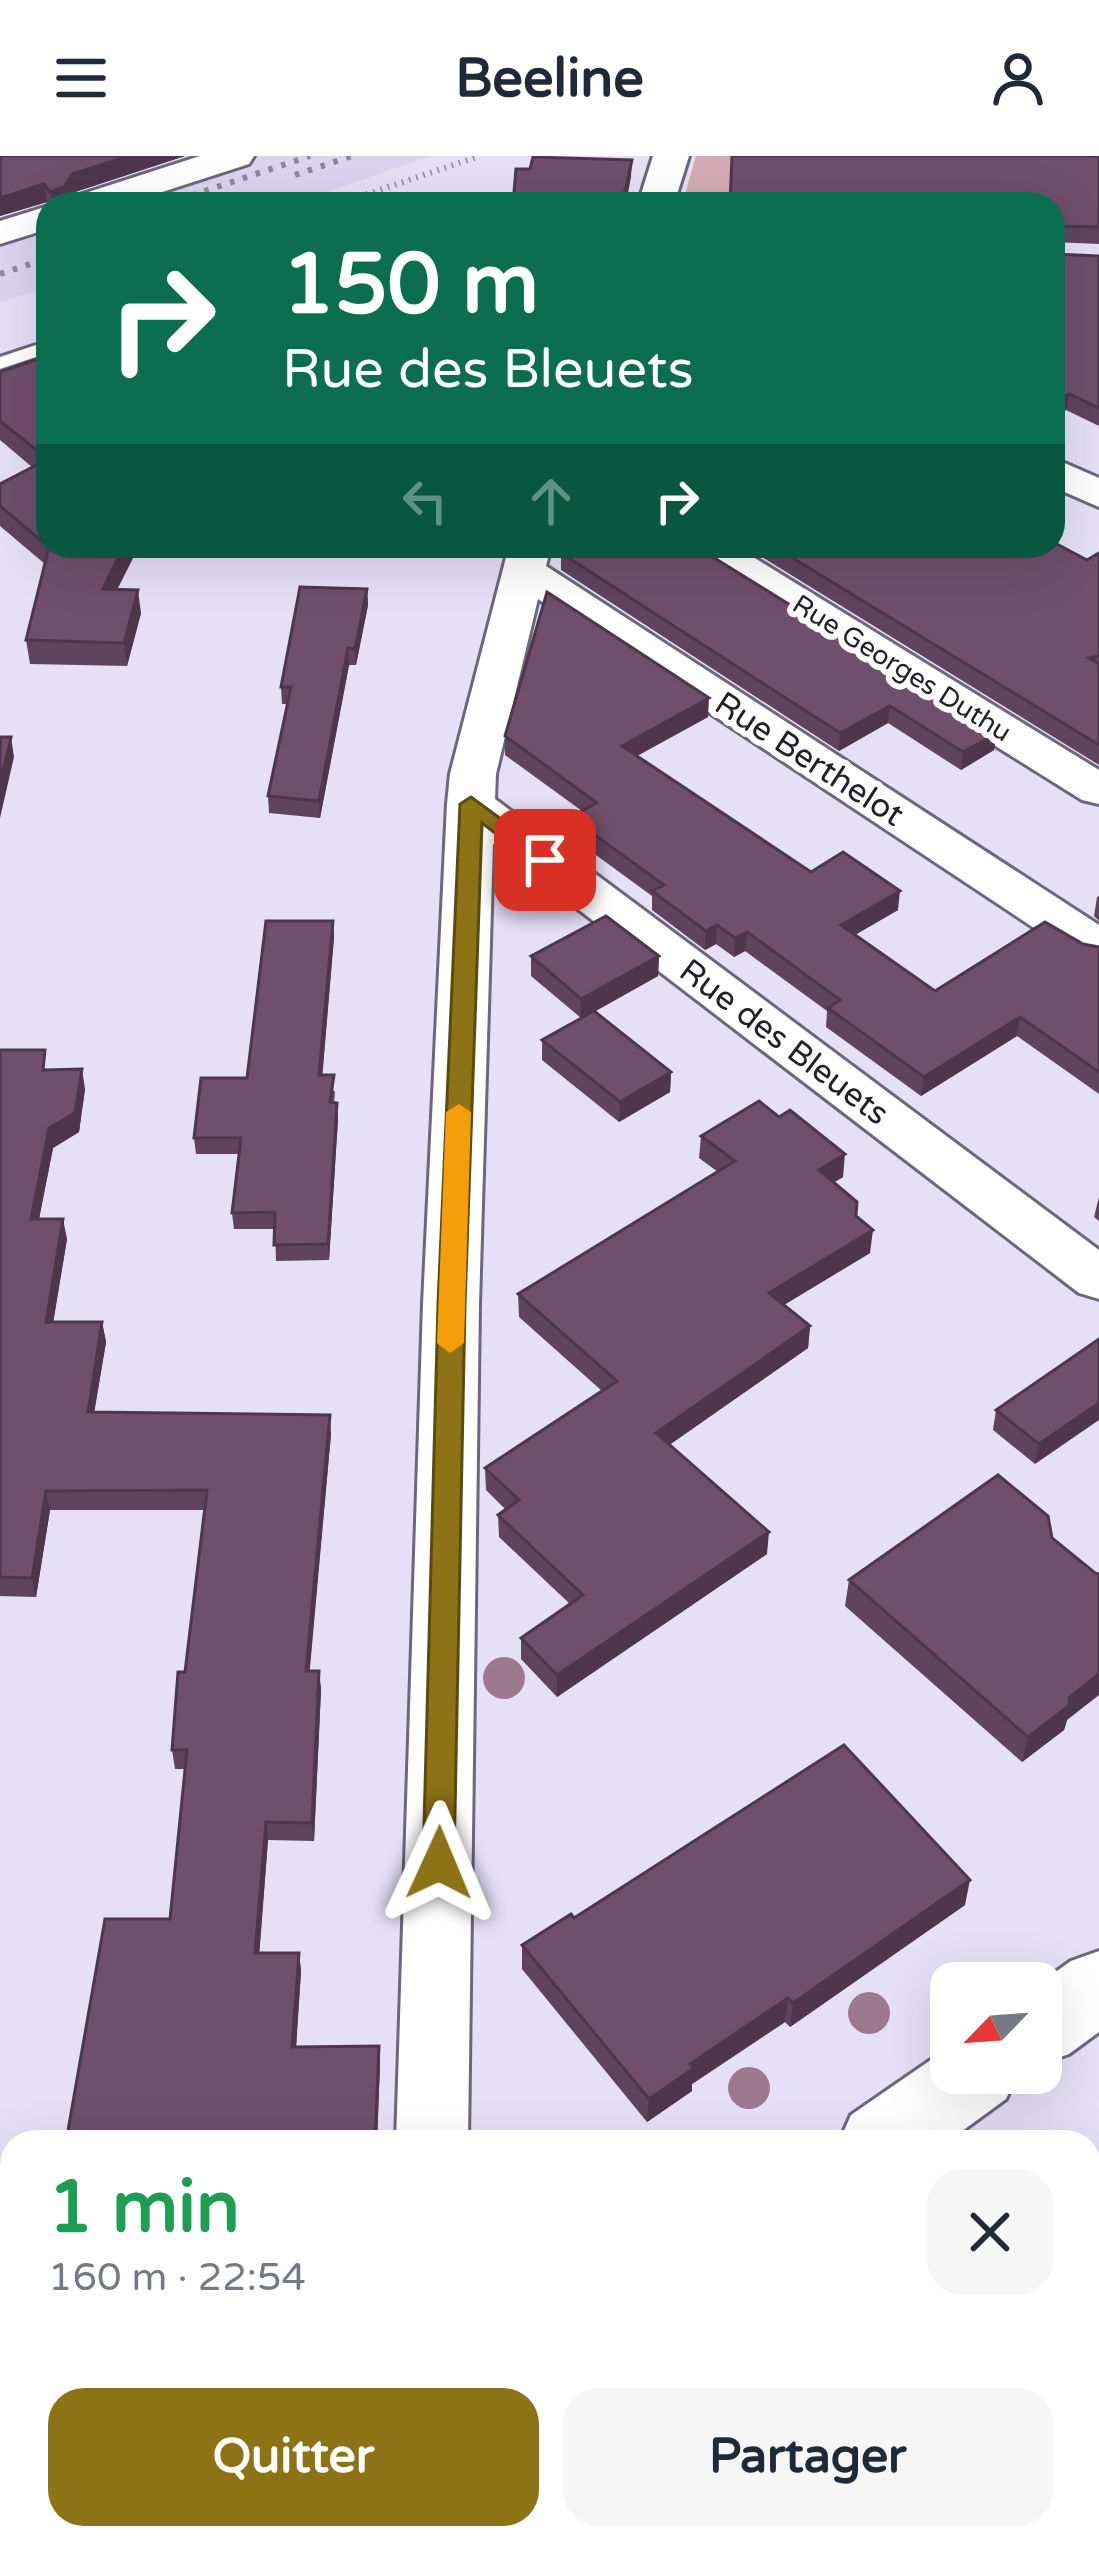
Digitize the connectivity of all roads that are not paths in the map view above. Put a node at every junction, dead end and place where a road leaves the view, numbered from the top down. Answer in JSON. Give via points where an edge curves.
{"nodes":[{"id":1,"x":236,"y":156,"type":"edge"},
{"id":2,"x":671,"y":156,"type":"edge"},
{"id":3,"x":126,"y":192,"type":"edge"},
{"id":4,"x":660,"y":192,"type":"edge"},
{"id":5,"x":36,"y":221,"type":"edge"},
{"id":6,"x":0,"y":233,"type":"edge"},
{"id":7,"x":36,"y":351,"type":"edge"},
{"id":8,"x":0,"y":363,"type":"edge"},
{"id":9,"x":1065,"y":477,"type":"edge"},
{"id":10,"x":1099,"y":495,"type":"edge"},
{"id":11,"x":526,"y":558,"type":"edge"},
{"id":12,"x":527,"y":558,"type":"edge"},
{"id":13,"x":724,"y":558,"type":"edge"},
{"id":14,"x":1099,"y":790,"type":"edge"},
{"id":15,"x":471,"y":804,"type":"junction"},
{"id":16,"x":1099,"y":948,"type":"edge"},
{"id":17,"x":1099,"y":1279,"type":"edge"},
{"id":18,"x":1099,"y":1986,"type":"edge"},
{"id":19,"x":1062,"y":2012,"type":"edge"},
{"id":20,"x":947,"y":2094,"type":"edge"},
{"id":21,"x":432,"y":2130,"type":"edge"},
{"id":22,"x":897,"y":2130,"type":"edge"}],
"edges":[{"from":1,"to":3,"type":"street"},
{"from":2,"to":4,"type":"street"},
{"from":5,"to":6,"type":"street"},
{"from":7,"to":8,"type":"lane"},
{"from":9,"to":10,"type":"street"},
{"from":11,"to":15,"type":"street"},
{"from":12,"to":16,"type":"street","name":"Rue Berthelot"},
{"from":13,"to":14,"type":"street","name":"Rue Georges Duthu"},
{"from":15,"to":17,"type":"street","name":"Rue des Bleuets"},
{"from":15,"to":21,"type":"street"},
{"from":18,"to":19,"type":"main road"},
{"from":20,"to":22,"type":"main road"}]}
